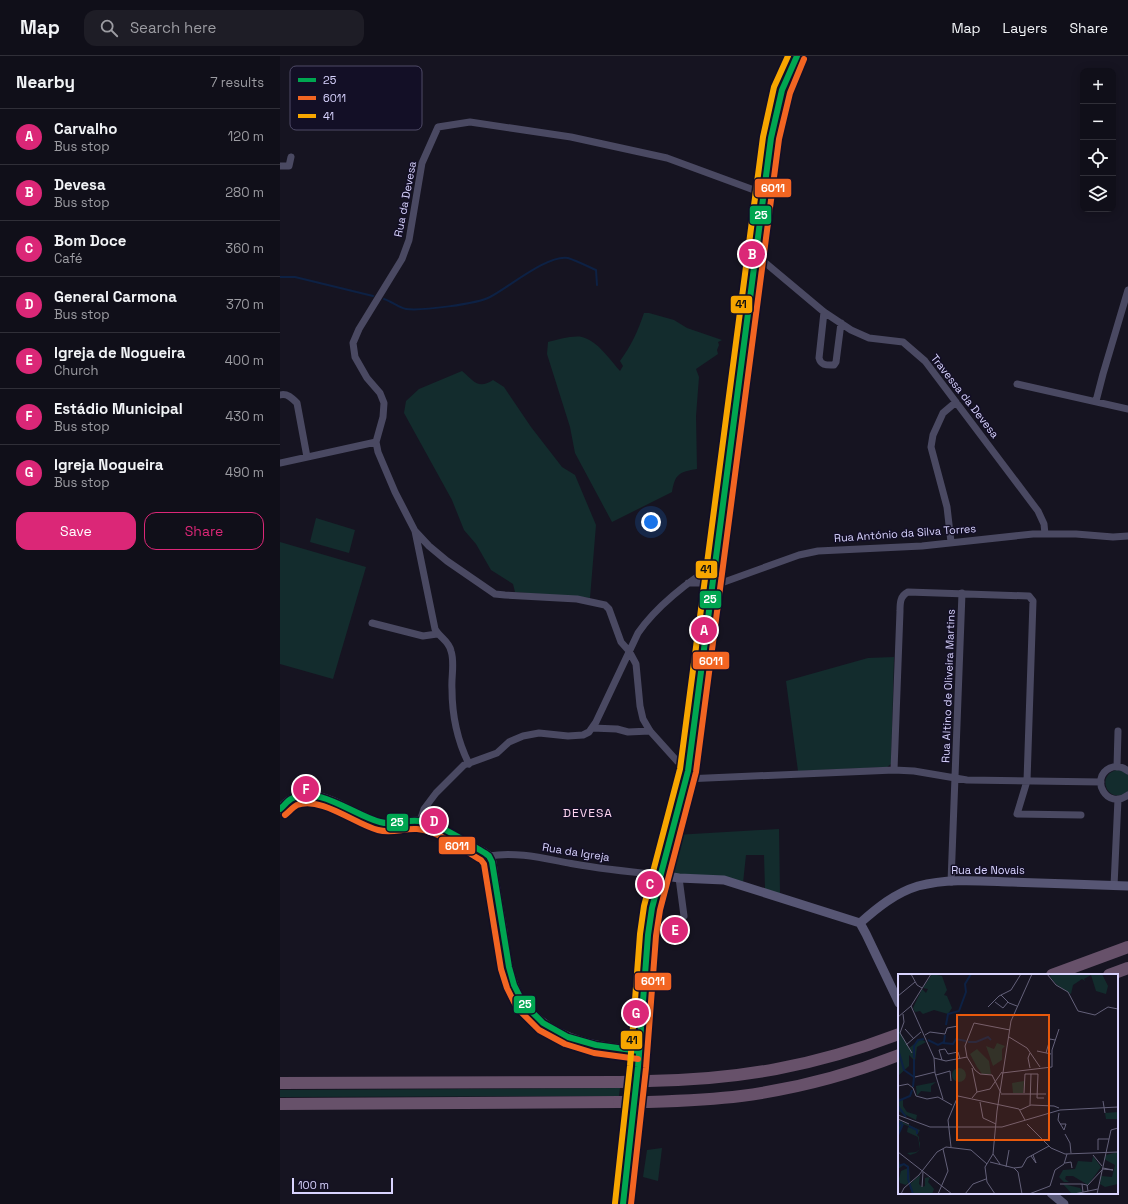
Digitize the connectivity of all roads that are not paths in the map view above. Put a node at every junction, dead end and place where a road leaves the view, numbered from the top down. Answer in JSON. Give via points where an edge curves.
{"nodes":[{"id":1,"x":797,"y":56,"type":"edge"},
{"id":2,"x":291,"y":157,"type":"dead end"},
{"id":3,"x":280,"y":166,"type":"edge"},
{"id":4,"x":764,"y":191,"type":"junction"},
{"id":5,"x":756,"y":255,"type":"junction"},
{"id":6,"x":1128,"y":290,"type":"edge"},
{"id":7,"x":824,"y":312,"type":"junction"},
{"id":8,"x":841,"y":323,"type":"junction"},
{"id":9,"x":1017,"y":384,"type":"dead end"},
{"id":10,"x":280,"y":395,"type":"edge"},
{"id":11,"x":1096,"y":401,"type":"junction"},
{"id":12,"x":956,"y":402,"type":"junction"},
{"id":13,"x":1128,"y":409,"type":"edge"},
{"id":14,"x":376,"y":442,"type":"junction"},
{"id":15,"x":307,"y":457,"type":"junction"},
{"id":16,"x":280,"y":463,"type":"edge"},
{"id":17,"x":415,"y":531,"type":"junction"},
{"id":18,"x":1045,"y":534,"type":"junction"},
{"id":19,"x":1128,"y":536,"type":"edge"},
{"id":20,"x":951,"y":542,"type":"junction"},
{"id":21,"x":715,"y":566,"type":"junction"},
{"id":22,"x":688,"y":583,"type":"junction"},
{"id":23,"x":713,"y":586,"type":"junction"},
{"id":24,"x":962,"y":593,"type":"junction"},
{"id":25,"x":372,"y":624,"type":"dead end"},
{"id":26,"x":437,"y":634,"type":"junction"},
{"id":27,"x":629,"y":651,"type":"junction"},
{"id":28,"x":592,"y":728,"type":"junction"},
{"id":29,"x":1118,"y":730,"type":"dead end"},
{"id":30,"x":650,"y":731,"type":"junction"},
{"id":31,"x":469,"y":764,"type":"junction"},
{"id":32,"x":1117,"y":767,"type":"junction"},
{"id":33,"x":894,"y":770,"type":"junction"},
{"id":34,"x":1128,"y":771,"type":"edge"},
{"id":35,"x":687,"y":775,"type":"junction"},
{"id":36,"x":955,"y":779,"type":"junction"},
{"id":37,"x":1027,"y":781,"type":"junction"},
{"id":38,"x":1101,"y":782,"type":"junction"},
{"id":39,"x":1128,"y":795,"type":"edge"},
{"id":40,"x":1118,"y":800,"type":"junction"},
{"id":41,"x":280,"y":809,"type":"edge"},
{"id":42,"x":1081,"y":816,"type":"dead end"},
{"id":43,"x":420,"y":821,"type":"junction"},
{"id":44,"x":489,"y":856,"type":"junction"},
{"id":45,"x":660,"y":875,"type":"junction"},
{"id":46,"x":679,"y":878,"type":"junction"},
{"id":47,"x":951,"y":882,"type":"junction"},
{"id":48,"x":1114,"y":886,"type":"junction"},
{"id":49,"x":1128,"y":886,"type":"edge"},
{"id":50,"x":684,"y":916,"type":"dead end"},
{"id":51,"x":860,"y":923,"type":"junction"},
{"id":52,"x":1128,"y":947,"type":"edge"},
{"id":53,"x":1128,"y":968,"type":"edge"},
{"id":54,"x":1055,"y":974,"type":"edge"},
{"id":55,"x":1112,"y":974,"type":"edge"},
{"id":56,"x":898,"y":1001,"type":"edge"},
{"id":57,"x":898,"y":1034,"type":"edge"},
{"id":58,"x":639,"y":1051,"type":"junction"},
{"id":59,"x":898,"y":1055,"type":"edge"},
{"id":60,"x":280,"y":1084,"type":"edge"},
{"id":61,"x":280,"y":1104,"type":"edge"},
{"id":62,"x":1052,"y":1194,"type":"edge"},
{"id":63,"x":623,"y":1204,"type":"edge"},
{"id":64,"x":1064,"y":1204,"type":"edge"}],
"edges":[{"from":1,"to":4,"type":"main road","via":[[778,105]]},
{"from":2,"to":3,"type":"street","via":[[289,166]]},
{"from":4,"to":5,"type":"main road"},
{"from":4,"to":14,"type":"street","name":"Rua da Devesa","via":[[754,190],[668,158],[571,138],[470,122],[438,127],[422,163],[409,240],[402,259],[353,343],[355,357],[384,403]]},
{"from":5,"to":7,"type":"street","name":"Travessa da Devesa"},
{"from":5,"to":21,"type":"main road"},
{"from":6,"to":11,"type":"street"},
{"from":7,"to":8,"type":"street","name":"Travessa da Devesa"},
{"from":7,"to":8,"type":"street","via":[[818,358],[823,364],[834,365],[836,362]]},
{"from":8,"to":12,"type":"street","name":"Travessa da Devesa","via":[[869,338],[903,342],[926,361]]},
{"from":9,"to":11,"type":"street"},
{"from":10,"to":15,"type":"street","via":[[292,397],[297,403]]},
{"from":11,"to":13,"type":"street"},
{"from":12,"to":18,"type":"street","name":"Travessa da Devesa","via":[[1038,512],[1044,524]]},
{"from":12,"to":20,"type":"street","via":[[943,413],[933,435],[931,447],[947,507]]},
{"from":14,"to":15,"type":"street"},
{"from":14,"to":17,"type":"street","via":[[395,492]]},
{"from":15,"to":16,"type":"street"},
{"from":17,"to":26,"type":"street"},
{"from":17,"to":27,"type":"street","via":[[446,561],[495,594],[577,599],[605,604],[621,642]]},
{"from":18,"to":19,"type":"street","name":"Rua António da Silva Torres"},
{"from":18,"to":20,"type":"street","name":"Rua António da Silva Torres"},
{"from":20,"to":23,"type":"street","name":"Rua António da Silva Torres","via":[[818,551],[799,555]]},
{"from":21,"to":22,"type":"street"},
{"from":21,"to":23,"type":"main road"},
{"from":22,"to":23,"type":"street"},
{"from":22,"to":27,"type":"street","via":[[644,623]]},
{"from":23,"to":35,"type":"main road"},
{"from":24,"to":33,"type":"street","via":[[908,592],[901,599]]},
{"from":24,"to":36,"type":"street","name":"Rua Altino de Oliveira Martins"},
{"from":24,"to":37,"type":"street","via":[[1025,596],[1034,601]]},
{"from":25,"to":26,"type":"street","via":[[423,636]]},
{"from":26,"to":31,"type":"street","via":[[449,645],[452,652],[455,723],[462,750]]},
{"from":27,"to":28,"type":"street"},
{"from":27,"to":30,"type":"street","via":[[636,664],[643,719]]},
{"from":28,"to":30,"type":"street","via":[[628,732]]},
{"from":28,"to":31,"type":"street","via":[[589,732],[576,736],[539,733],[523,736],[509,742],[497,753]]},
{"from":29,"to":32,"type":"street"},
{"from":30,"to":35,"type":"street"},
{"from":31,"to":43,"type":"street","via":[[464,765],[436,793],[424,809]]},
{"from":32,"to":34,"type":"street"},
{"from":32,"to":38,"type":"street","via":[[1105,772]]},
{"from":33,"to":35,"type":"street"},
{"from":33,"to":36,"type":"street"},
{"from":35,"to":45,"type":"main road"},
{"from":36,"to":37,"type":"street"},
{"from":36,"to":47,"type":"street","name":"Rua Altino de Oliveira Martins"},
{"from":37,"to":38,"type":"street"},
{"from":37,"to":42,"type":"street","via":[[1017,814]]},
{"from":38,"to":40,"type":"street","via":[[1106,795]]},
{"from":39,"to":40,"type":"street"},
{"from":40,"to":48,"type":"street"},
{"from":41,"to":43,"type":"main road","via":[[291,798],[306,795],[386,824]]},
{"from":43,"to":44,"type":"main road","via":[[439,828]]},
{"from":44,"to":45,"type":"street","name":"Rua da Igreja","via":[[534,856]]},
{"from":44,"to":58,"type":"main road","via":[[507,960],[522,1003],[552,1030],[575,1040]]},
{"from":45,"to":46,"type":"main road"},
{"from":45,"to":58,"type":"main road","via":[[648,935]]},
{"from":46,"to":50,"type":"street"},
{"from":46,"to":51,"type":"main road","via":[[724,880]]},
{"from":47,"to":48,"type":"main road","name":"Rua de Novais"},
{"from":47,"to":51,"type":"main road","name":"Rua de Novais","via":[[917,887],[901,893],[880,905]]},
{"from":48,"to":49,"type":"main road","name":"Rua de Novais"},
{"from":51,"to":56,"type":"main road"},
{"from":52,"to":54,"type":"highway"},
{"from":53,"to":55,"type":"highway"},
{"from":57,"to":60,"type":"highway","bridge":true,"via":[[842,1054],[776,1070],[716,1078],[648,1082]]},
{"from":58,"to":63,"type":"main road"},
{"from":59,"to":61,"type":"highway","bridge":true,"via":[[843,1074],[782,1090],[720,1098],[647,1102]]},
{"from":62,"to":64,"type":"main road"}]}
